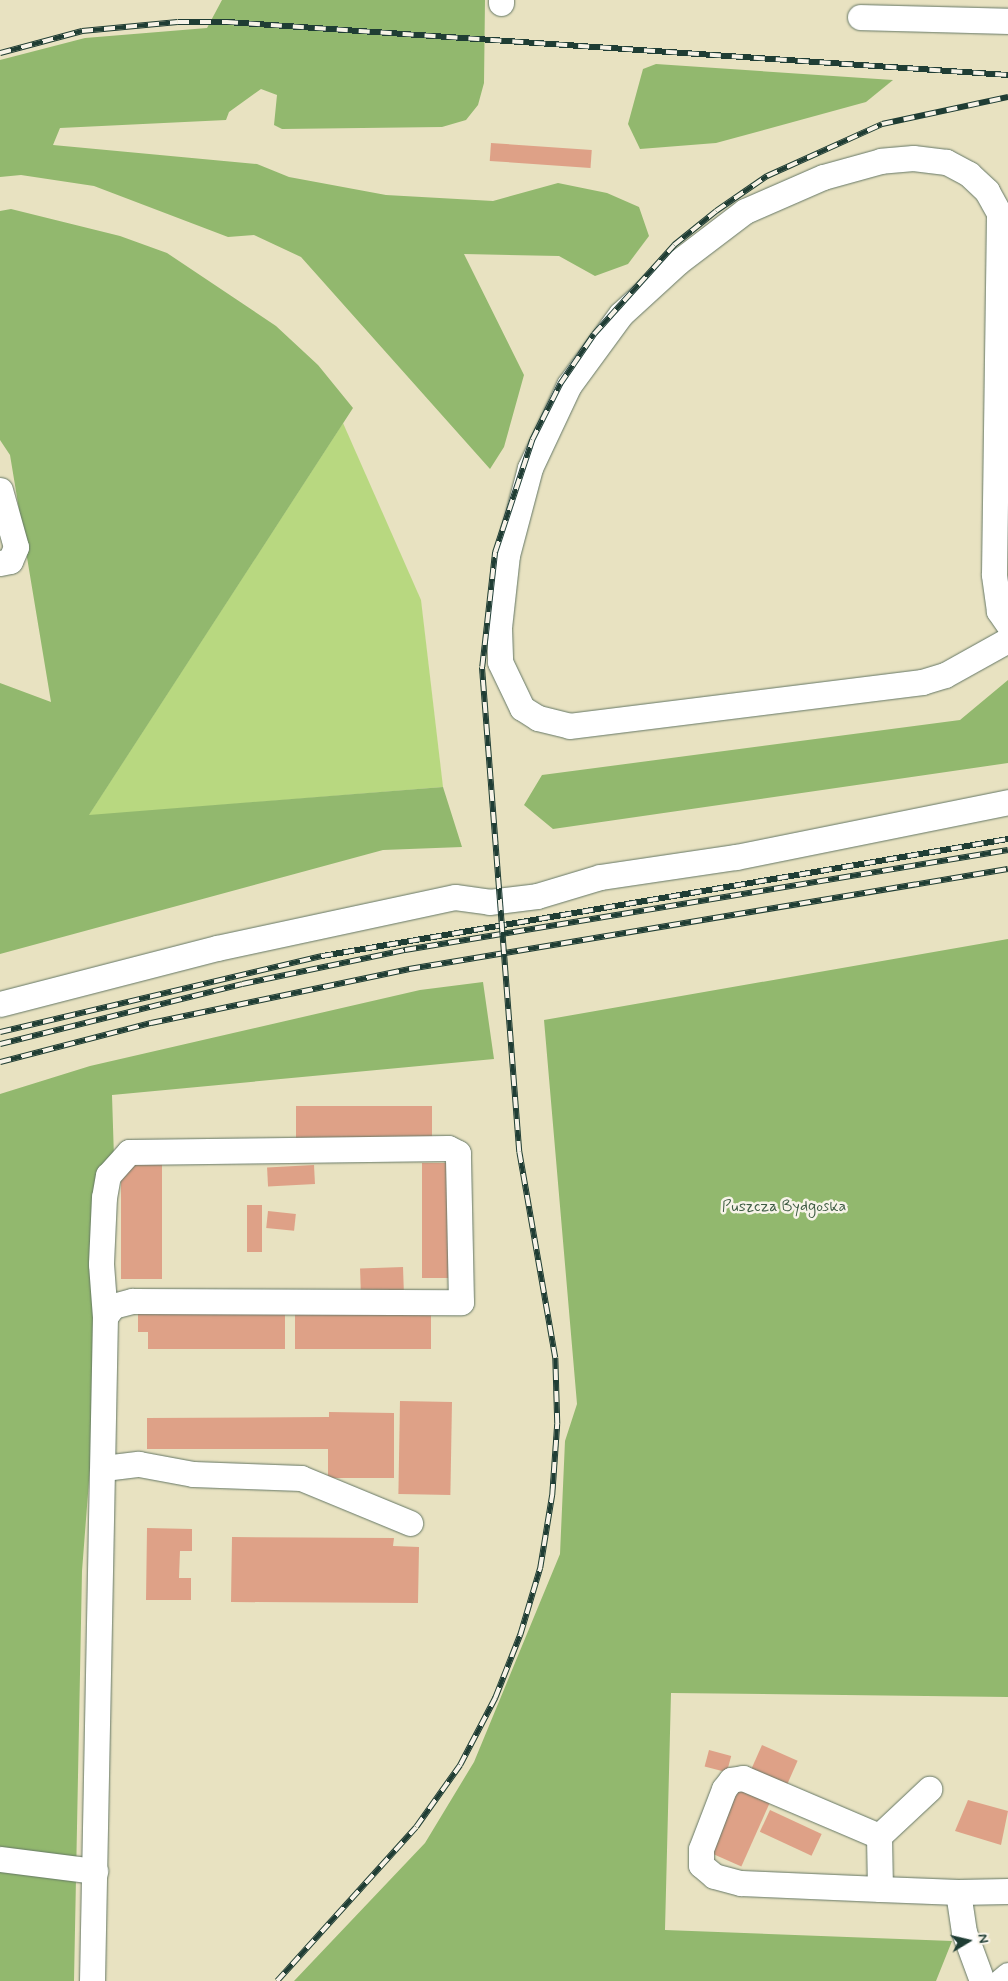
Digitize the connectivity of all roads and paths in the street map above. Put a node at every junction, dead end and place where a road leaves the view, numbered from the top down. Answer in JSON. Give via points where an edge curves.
{"nodes":[{"id":1,"x":860,"y":17,"type":"dead end"},
{"id":2,"x":1008,"y":21,"type":"edge"},
{"id":3,"x":1,"y":497,"type":"edge"},
{"id":4,"x":0,"y":563,"type":"edge"},
{"id":5,"x":1008,"y":624,"type":"edge"},
{"id":6,"x":1008,"y":640,"type":"edge"},
{"id":7,"x":1008,"y":802,"type":"edge"},
{"id":8,"x":0,"y":1004,"type":"edge"},
{"id":9,"x":105,"y":1317,"type":"junction"},
{"id":10,"x":104,"y":1468,"type":"junction"},
{"id":11,"x":410,"y":1523,"type":"dead end"},
{"id":12,"x":929,"y":1790,"type":"dead end"},
{"id":13,"x":879,"y":1836,"type":"junction"},
{"id":14,"x":0,"y":1859,"type":"edge"},
{"id":15,"x":94,"y":1871,"type":"junction"},
{"id":16,"x":880,"y":1889,"type":"junction"},
{"id":17,"x":1008,"y":1891,"type":"edge"},
{"id":18,"x":958,"y":1892,"type":"junction"},
{"id":19,"x":1008,"y":1975,"type":"edge"},
{"id":20,"x":92,"y":1981,"type":"edge"},
{"id":21,"x":982,"y":1981,"type":"edge"},
{"id":22,"x":1000,"y":1981,"type":"edge"}],
"edges":[{"from":1,"to":2,"type":"lane"},
{"from":3,"to":4,"type":"lane","via":[[16,547],[10,561]]},
{"from":5,"to":6,"type":"lane","via":[[999,612],[994,574],[999,213],[987,191],[969,174],[946,162],[913,158],[881,161],[823,177],[744,211],[678,262],[621,314],[569,385],[530,468],[507,555],[499,628],[500,662],[522,708],[538,718],[569,726],[922,682],[945,675]]},
{"from":7,"to":8,"type":"lane","via":[[736,857],[600,878],[537,896],[489,902],[455,897],[217,948]]},
{"from":9,"to":9,"type":"lane","via":[[114,1306],[132,1301],[460,1302],[458,1153],[448,1148],[129,1152],[108,1175],[104,1197],[100,1264]]},
{"from":9,"to":10,"type":"lane"},
{"from":10,"to":11,"type":"lane","via":[[139,1464],[193,1474],[301,1478]]},
{"from":10,"to":15,"type":"lane"},
{"from":12,"to":13,"type":"lane"},
{"from":13,"to":16,"type":"lane"},
{"from":13,"to":16,"type":"lane","via":[[743,1778],[731,1780],[702,1849],[701,1865],[714,1876],[741,1883]]},
{"from":14,"to":15,"type":"lane"},
{"from":15,"to":20,"type":"lane"},
{"from":16,"to":18,"type":"lane"},
{"from":17,"to":18,"type":"lane"},
{"from":18,"to":21,"type":"lane","via":[[964,1932]]},
{"from":19,"to":22,"type":"lane"}]}
